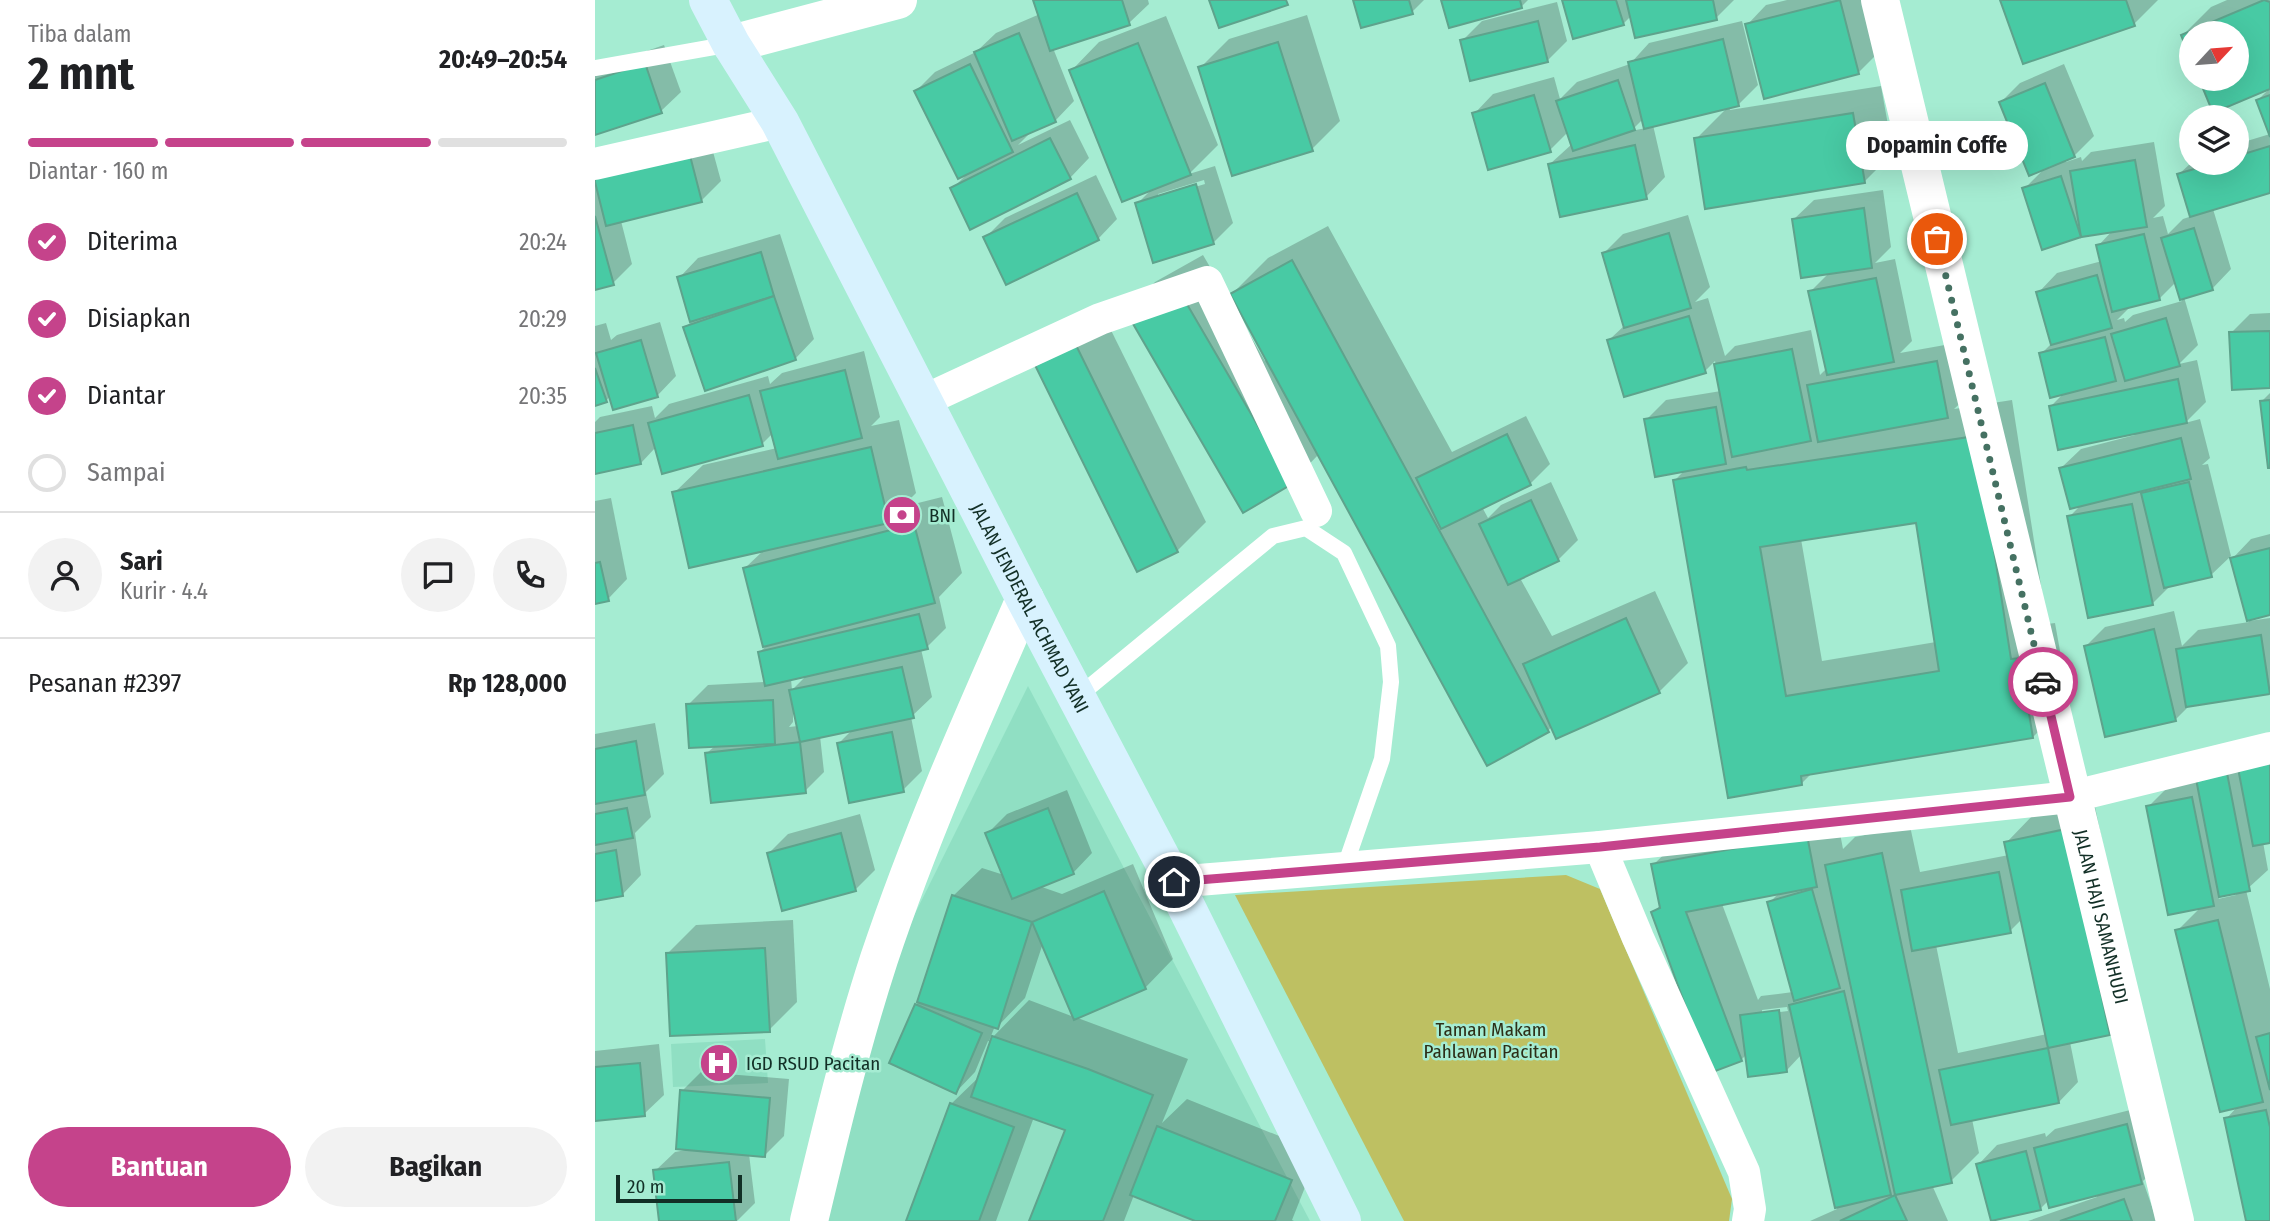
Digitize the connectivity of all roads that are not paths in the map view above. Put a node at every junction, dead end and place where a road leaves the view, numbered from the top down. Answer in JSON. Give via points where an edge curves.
{"nodes":[{"id":1,"x":708,"y":0,"type":"edge"},
{"id":2,"x":898,"y":0,"type":"edge"},
{"id":3,"x":1879,"y":0,"type":"edge"},
{"id":4,"x":731,"y":44,"type":"junction"},
{"id":5,"x":595,"y":68,"type":"edge"},
{"id":6,"x":780,"y":122,"type":"junction"},
{"id":7,"x":595,"y":164,"type":"edge"},
{"id":8,"x":923,"y":401,"type":"junction"},
{"id":9,"x":1316,"y":511,"type":"dead end"},
{"id":10,"x":1025,"y":599,"type":"junction"},
{"id":11,"x":1076,"y":698,"type":"junction"},
{"id":12,"x":2270,"y":748,"type":"edge"},
{"id":13,"x":2070,"y":797,"type":"junction"},
{"id":14,"x":1600,"y":847,"type":"junction"},
{"id":15,"x":1345,"y":866,"type":"junction"},
{"id":16,"x":1174,"y":882,"type":"junction"},
{"id":17,"x":810,"y":1221,"type":"edge"},
{"id":18,"x":1342,"y":1221,"type":"edge"},
{"id":19,"x":1748,"y":1221,"type":"edge"},
{"id":20,"x":2175,"y":1221,"type":"edge"}],
"edges":[{"from":1,"to":4,"type":"main road","name":"JALAN JENDERAL ACHMAD YANI"},
{"from":2,"to":4,"type":"street"},
{"from":3,"to":13,"type":"street","name":"JALAN HAJI SAMANHUDI"},
{"from":4,"to":5,"type":"lane"},
{"from":4,"to":6,"type":"main road","name":"JALAN JENDERAL ACHMAD YANI"},
{"from":6,"to":7,"type":"street"},
{"from":6,"to":8,"type":"main road","name":"JALAN JENDERAL ACHMAD YANI"},
{"from":8,"to":9,"type":"street","via":[[1100,319],[1207,282]]},
{"from":8,"to":10,"type":"main road","name":"JALAN JENDERAL ACHMAD YANI"},
{"from":10,"to":11,"type":"main road","name":"JALAN JENDERAL ACHMAD YANI"},
{"from":10,"to":17,"type":"street","via":[[947,776],[879,958],[837,1102]]},
{"from":11,"to":15,"type":"lane","via":[[1273,536],[1306,528],[1343,553],[1388,646],[1391,682],[1382,759]]},
{"from":11,"to":16,"type":"main road","name":"JALAN JENDERAL ACHMAD YANI"},
{"from":12,"to":13,"type":"street"},
{"from":13,"to":14,"type":"street"},
{"from":13,"to":20,"type":"street","name":"JALAN HAJI SAMANHUDI"},
{"from":14,"to":15,"type":"street"},
{"from":14,"to":19,"type":"street","via":[[1744,1172]]},
{"from":15,"to":16,"type":"street"},
{"from":16,"to":18,"type":"main road","name":"JALAN JENDERAL ACHMAD YANI"}]}
